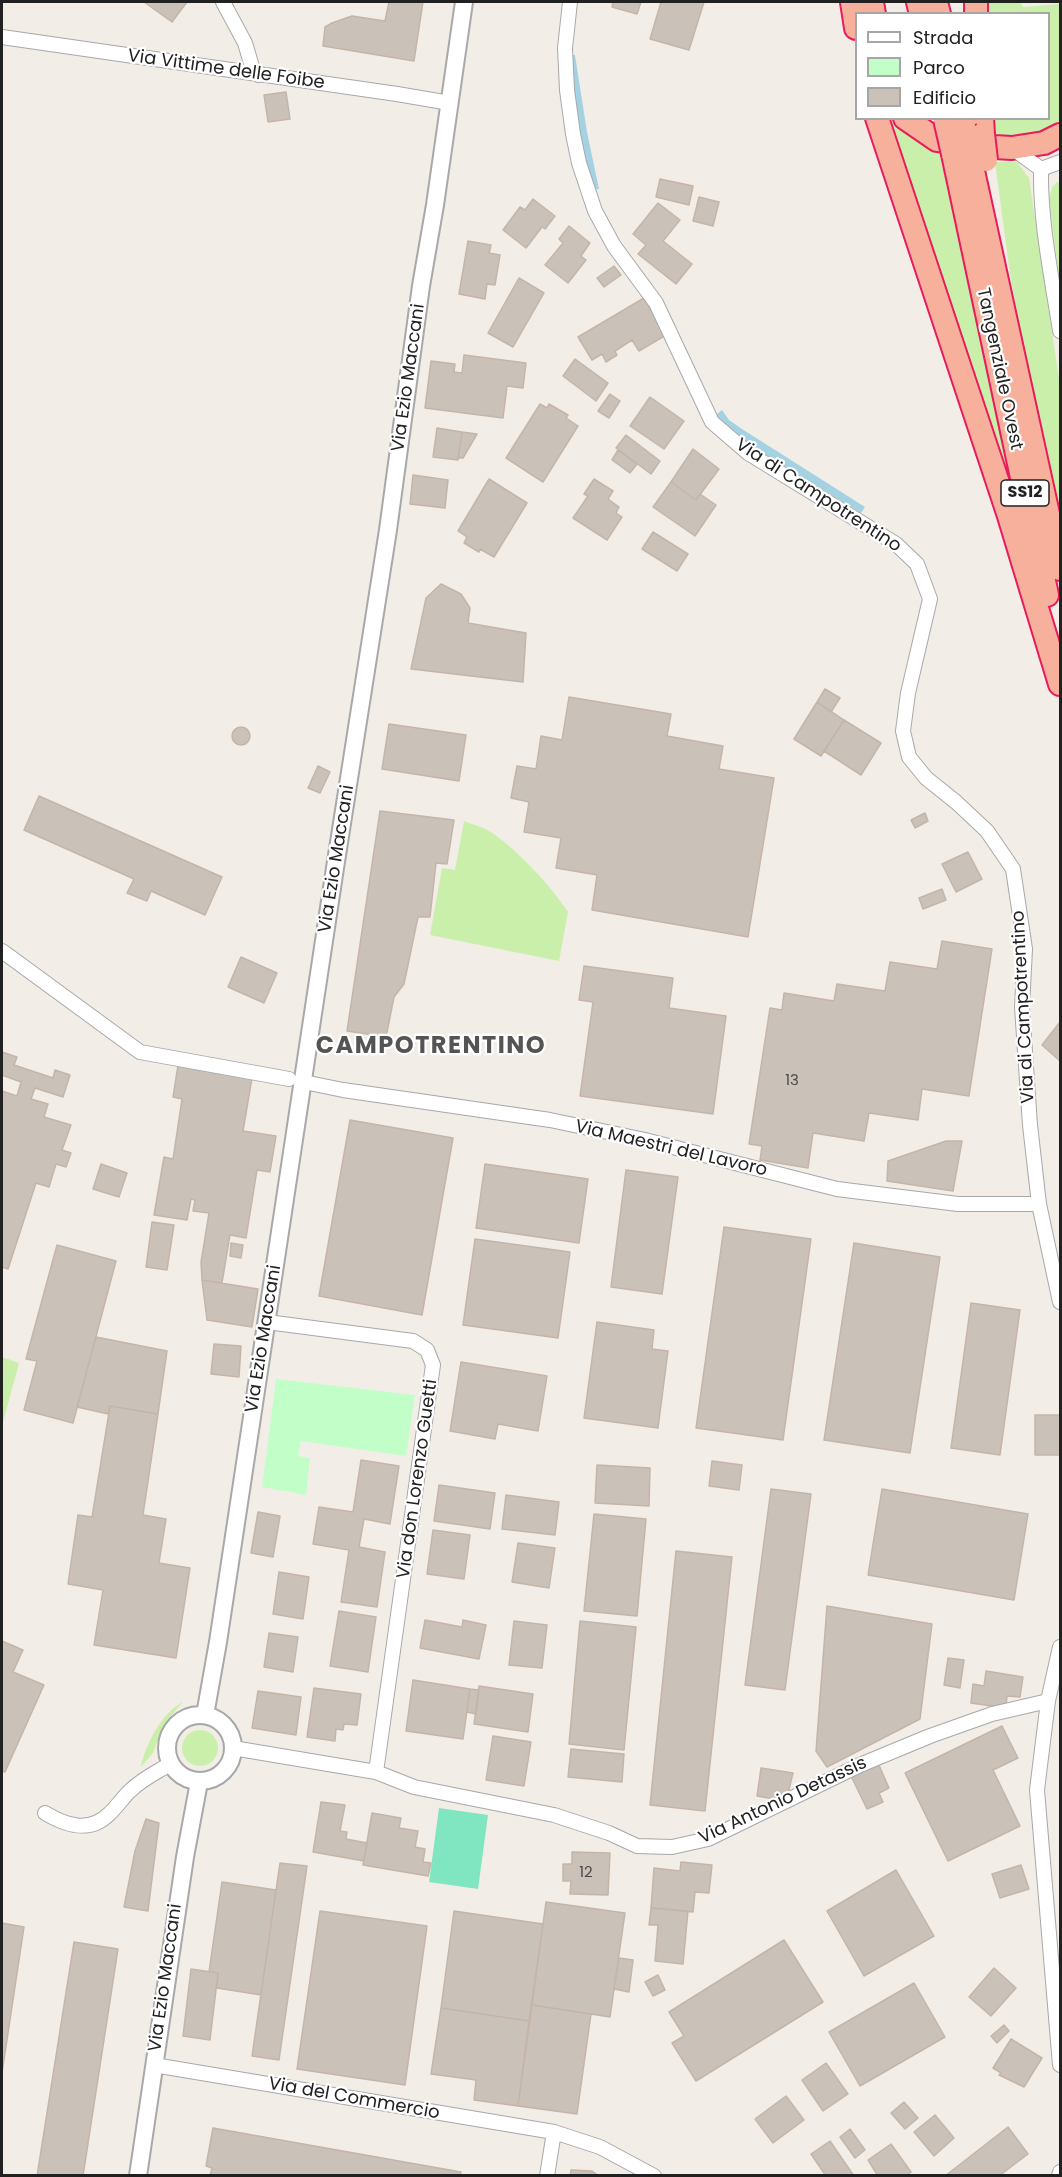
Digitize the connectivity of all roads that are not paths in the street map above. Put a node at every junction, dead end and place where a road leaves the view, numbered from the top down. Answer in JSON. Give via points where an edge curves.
{"nodes":[{"id":1,"x":223,"y":2,"type":"edge"},
{"id":2,"x":464,"y":2,"type":"edge"},
{"id":3,"x":570,"y":2,"type":"edge"},
{"id":4,"x":852,"y":2,"type":"edge"},
{"id":5,"x":855,"y":22,"type":"edge"},
{"id":6,"x":2,"y":37,"type":"edge"},
{"id":7,"x":259,"y":75,"type":"junction"},
{"id":8,"x":450,"y":103,"type":"junction"},
{"id":9,"x":878,"y":120,"type":"edge"},
{"id":10,"x":908,"y":120,"type":"edge"},
{"id":11,"x":931,"y":120,"type":"edge"},
{"id":12,"x":965,"y":135,"type":"edge"},
{"id":13,"x":1060,"y":135,"type":"edge"},
{"id":14,"x":1012,"y":148,"type":"junction"},
{"id":15,"x":1060,"y":162,"type":"edge"},
{"id":16,"x":1041,"y":169,"type":"junction"},
{"id":17,"x":1060,"y":331,"type":"edge"},
{"id":18,"x":1060,"y":569,"type":"edge"},
{"id":19,"x":1060,"y":655,"type":"edge"},
{"id":20,"x":1060,"y":684,"type":"edge"},
{"id":21,"x":2,"y":951,"type":"edge"},
{"id":22,"x":296,"y":1081,"type":"junction"},
{"id":23,"x":1039,"y":1204,"type":"junction"},
{"id":24,"x":1060,"y":1302,"type":"edge"},
{"id":25,"x":267,"y":1322,"type":"junction"},
{"id":26,"x":1060,"y":1647,"type":"edge"},
{"id":27,"x":1048,"y":1701,"type":"junction"},
{"id":28,"x":205,"y":1715,"type":"junction"},
{"id":29,"x":233,"y":1748,"type":"junction"},
{"id":30,"x":170,"y":1764,"type":"junction"},
{"id":31,"x":376,"y":1772,"type":"junction"},
{"id":32,"x":199,"y":1782,"type":"junction"},
{"id":33,"x":45,"y":1813,"type":"dead end"},
{"id":34,"x":154,"y":2065,"type":"junction"},
{"id":35,"x":1060,"y":2065,"type":"edge"},
{"id":36,"x":554,"y":2132,"type":"junction"},
{"id":37,"x":138,"y":2175,"type":"edge"},
{"id":38,"x":547,"y":2175,"type":"edge"},
{"id":39,"x":654,"y":2175,"type":"edge"}],
"edges":[{"from":1,"to":7,"type":"street","via":[[245,43],[253,70]]},
{"from":2,"to":8,"type":"street","name":"Via Ezio Maccani"},
{"from":3,"to":23,"type":"street","name":"Via di Campotrentino","via":[[565,48],[567,90],[579,163],[602,226],[656,303],[712,422],[748,453],[896,544],[917,564],[930,599],[903,731],[909,757],[926,778],[987,831],[1013,868],[1025,949],[1022,1007]]},
{"from":4,"to":5,"type":"highway"},
{"from":6,"to":7,"type":"street","name":"Via Vittime delle Foibe"},
{"from":7,"to":8,"type":"street","name":"Via Vittime delle Foibe"},
{"from":8,"to":22,"type":"street","name":"Via Ezio Maccani","via":[[387,541],[335,868]]},
{"from":9,"to":20,"type":"highway","via":[[1010,516]]},
{"from":10,"to":12,"type":"highway","via":[[937,140]]},
{"from":11,"to":12,"type":"highway"},
{"from":12,"to":14,"type":"highway"},
{"from":12,"to":18,"type":"highway","name":"Tangenziale Ovest","number":"SS12"},
{"from":12,"to":19,"type":"highway","name":"Tangenziale Ovest","number":"SS12"},
{"from":13,"to":14,"type":"highway","via":[[1044,143]]},
{"from":14,"to":16,"type":"street"},
{"from":15,"to":16,"type":"street"},
{"from":16,"to":17,"type":"street"},
{"from":21,"to":22,"type":"street","via":[[140,1052]]},
{"from":22,"to":23,"type":"street","name":"Via Maestri del Lavoro","via":[[550,1120],[837,1189],[958,1204]]},
{"from":22,"to":25,"type":"street","name":"Via Ezio Maccani"},
{"from":23,"to":24,"type":"street","name":"Via di Campotrentino"},
{"from":25,"to":28,"type":"street","name":"Via Ezio Maccani"},
{"from":25,"to":31,"type":"street","name":"Via don Lorenzo Guetti","via":[[413,1341],[427,1350],[433,1365]]},
{"from":26,"to":27,"type":"street"},
{"from":27,"to":31,"type":"street","name":"Via Antonio Detassis","via":[[992,1714],[930,1736],[860,1765],[708,1839],[672,1847],[636,1846],[554,1815],[414,1787]]},
{"from":27,"to":35,"type":"street","via":[[1037,1790]]},
{"from":28,"to":29,"type":"street","via":[[227,1729]]},
{"from":28,"to":30,"type":"street","via":[[189,1717],[173,1728],[166,1745]]},
{"from":29,"to":31,"type":"street","name":"Via Antonio Detassis"},
{"from":29,"to":32,"type":"street","via":[[230,1764],[222,1773]]},
{"from":30,"to":32,"type":"street","via":[[182,1777]]},
{"from":30,"to":33,"type":"street","via":[[132,1789],[110,1814],[93,1825],[78,1827]]},
{"from":32,"to":34,"type":"street","name":"Via Ezio Maccani"},
{"from":34,"to":36,"type":"street","name":"Via del Commercio"},
{"from":34,"to":37,"type":"street","name":"Via Ezio Maccani"},
{"from":36,"to":38,"type":"street"},
{"from":36,"to":39,"type":"street","name":"Via del Commercio","via":[[600,2147]]}]}
